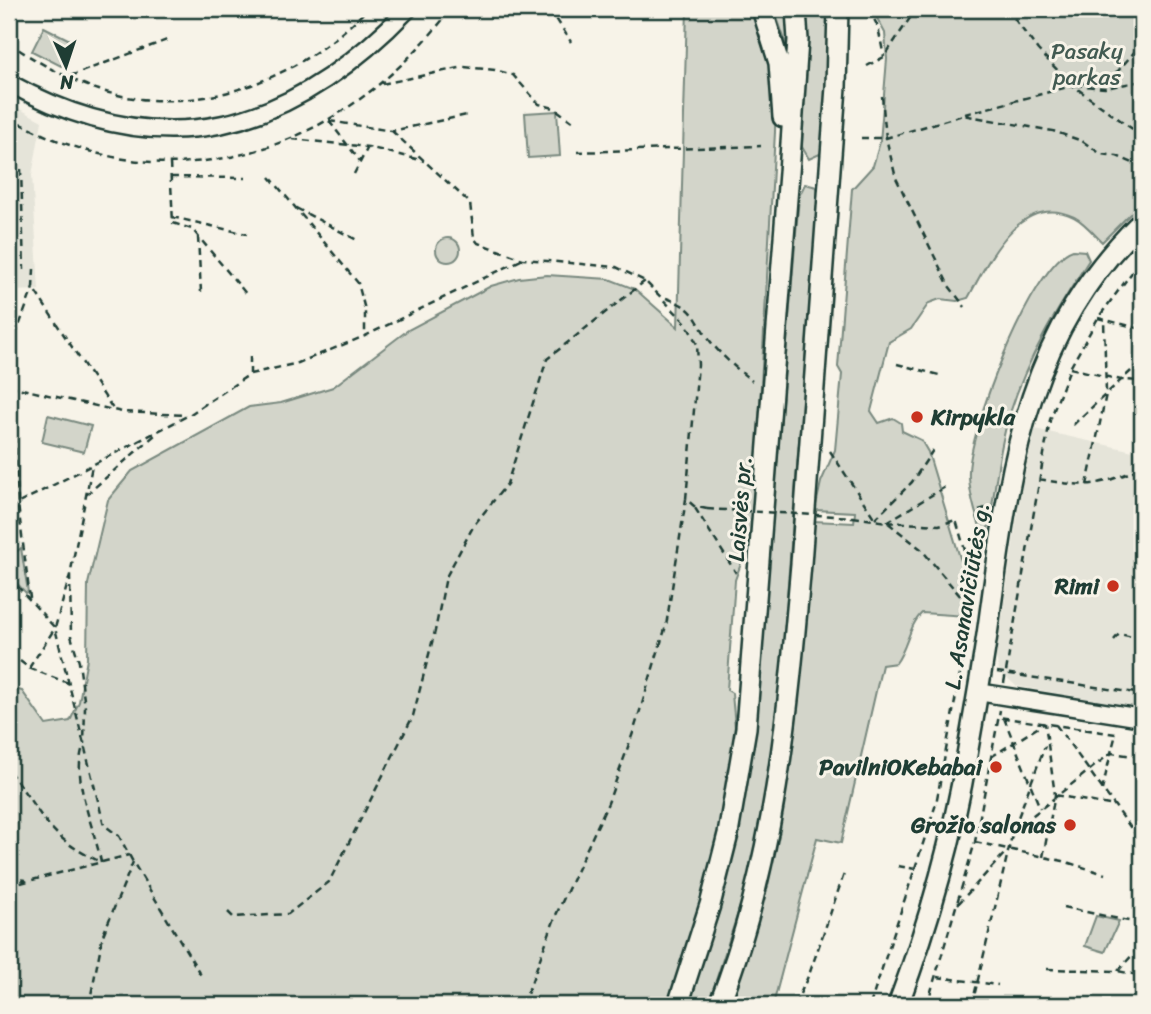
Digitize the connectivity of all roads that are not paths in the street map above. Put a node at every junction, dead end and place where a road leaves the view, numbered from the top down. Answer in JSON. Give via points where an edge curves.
{"nodes":[{"id":1,"x":408,"y":9,"type":"edge"},
{"id":2,"x":762,"y":9,"type":"edge"},
{"id":3,"x":796,"y":9,"type":"edge"},
{"id":4,"x":838,"y":9,"type":"edge"},
{"id":5,"x":9,"y":83,"type":"edge"},
{"id":6,"x":787,"y":192,"type":"junction"},
{"id":7,"x":1142,"y":221,"type":"edge"},
{"id":8,"x":978,"y":692,"type":"junction"},
{"id":9,"x":1142,"y":718,"type":"edge"},
{"id":10,"x":678,"y":1005,"type":"edge"},
{"id":11,"x":719,"y":1005,"type":"edge"},
{"id":12,"x":898,"y":1005,"type":"edge"}],
"edges":[{"from":1,"to":5,"type":"street","via":[[357,59],[327,80],[290,101],[230,124],[178,130],[122,126],[68,113]]},
{"from":2,"to":6,"type":"main road","via":[[779,63]]},
{"from":3,"to":6,"type":"main road","name":"Laisvės pr.","via":[[798,40]]},
{"from":4,"to":11,"type":"main road","via":[[836,88],[788,711],[755,895]]},
{"from":6,"to":10,"type":"main road","name":"Laisvės pr.","via":[[746,728],[728,834]]},
{"from":7,"to":8,"type":"main road","name":"L. Asanavičiūtės g.","via":[[1064,324],[1024,415],[1012,464]]},
{"from":8,"to":9,"type":"street"},
{"from":8,"to":12,"type":"main road","name":"L. Asanavičiūtės g.","via":[[940,871]]}]}
